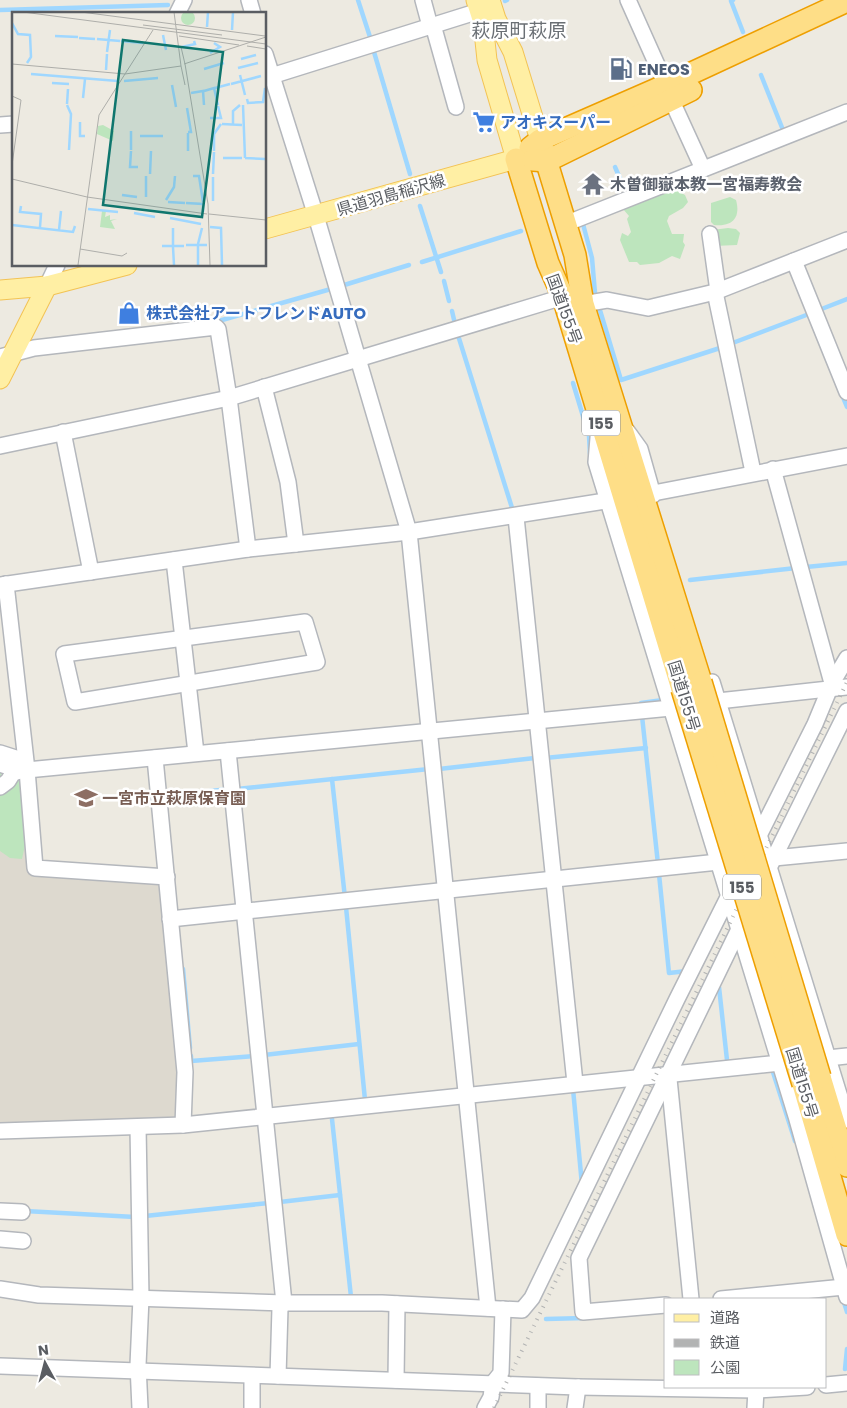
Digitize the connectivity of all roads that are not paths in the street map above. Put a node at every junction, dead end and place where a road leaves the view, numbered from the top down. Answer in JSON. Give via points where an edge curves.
{"nodes":[{"id":1,"x":184,"y":0,"type":"edge"},
{"id":2,"x":423,"y":0,"type":"edge"},
{"id":3,"x":628,"y":0,"type":"edge"},
{"id":4,"x":847,"y":1,"type":"edge"},
{"id":5,"x":482,"y":4,"type":"edge"},
{"id":6,"x":178,"y":12,"type":"edge"},
{"id":7,"x":847,"y":16,"type":"edge"},
{"id":8,"x":432,"y":26,"type":"junction"},
{"id":9,"x":266,"y":61,"type":"edge"},
{"id":10,"x":268,"y":76,"type":"edge"},
{"id":11,"x":668,"y":92,"type":"junction"},
{"id":12,"x":456,"y":107,"type":"dead end"},
{"id":13,"x":847,"y":112,"type":"edge"},
{"id":14,"x":540,"y":140,"type":"junction"},
{"id":15,"x":516,"y":159,"type":"junction"},
{"id":16,"x":547,"y":161,"type":"junction"},
{"id":17,"x":703,"y":168,"type":"junction"},
{"id":18,"x":316,"y":216,"type":"junction"},
{"id":19,"x":566,"y":224,"type":"junction"},
{"id":20,"x":266,"y":229,"type":"edge"},
{"id":21,"x":710,"y":234,"type":"dead end"},
{"id":22,"x":847,"y":240,"type":"edge"},
{"id":23,"x":794,"y":261,"type":"junction"},
{"id":24,"x":57,"y":266,"type":"edge"},
{"id":25,"x":124,"y":266,"type":"edge"},
{"id":26,"x":47,"y":286,"type":"junction"},
{"id":27,"x":0,"y":290,"type":"edge"},
{"id":28,"x":716,"y":292,"type":"junction"},
{"id":29,"x":563,"y":297,"type":"junction"},
{"id":30,"x":583,"y":304,"type":"junction"},
{"id":31,"x":6,"y":355,"type":"edge"},
{"id":32,"x":357,"y":359,"type":"junction"},
{"id":33,"x":0,"y":379,"type":"edge"},
{"id":34,"x":264,"y":387,"type":"junction"},
{"id":35,"x":847,"y":392,"type":"edge"},
{"id":36,"x":229,"y":398,"type":"junction"},
{"id":37,"x":609,"y":419,"type":"junction"},
{"id":38,"x":63,"y":432,"type":"junction"},
{"id":39,"x":0,"y":446,"type":"edge"},
{"id":40,"x":847,"y":456,"type":"edge"},
{"id":41,"x":773,"y":469,"type":"junction"},
{"id":42,"x":753,"y":472,"type":"junction"},
{"id":43,"x":632,"y":497,"type":"junction"},
{"id":44,"x":516,"y":517,"type":"junction"},
{"id":45,"x":409,"y":532,"type":"junction"},
{"id":46,"x":296,"y":544,"type":"junction"},
{"id":47,"x":248,"y":549,"type":"junction"},
{"id":48,"x":174,"y":560,"type":"junction"},
{"id":49,"x":91,"y":572,"type":"junction"},
{"id":50,"x":3,"y":584,"type":"edge"},
{"id":51,"x":183,"y":638,"type":"junction"},
{"id":52,"x":847,"y":658,"type":"edge"},
{"id":53,"x":189,"y":684,"type":"junction"},
{"id":54,"x":837,"y":686,"type":"edge"},
{"id":55,"x":718,"y":701,"type":"junction"},
{"id":56,"x":671,"y":708,"type":"junction"},
{"id":57,"x":847,"y":711,"type":"edge"},
{"id":58,"x":537,"y":720,"type":"junction"},
{"id":59,"x":431,"y":730,"type":"junction"},
{"id":60,"x":228,"y":751,"type":"junction"},
{"id":61,"x":0,"y":753,"type":"edge"},
{"id":62,"x":196,"y":753,"type":"junction"},
{"id":63,"x":155,"y":758,"type":"junction"},
{"id":64,"x":0,"y":764,"type":"edge"},
{"id":65,"x":13,"y":775,"type":"edge"},
{"id":66,"x":759,"y":834,"type":"junction"},
{"id":67,"x":847,"y":850,"type":"edge"},
{"id":68,"x":747,"y":859,"type":"junction"},
{"id":69,"x":720,"y":862,"type":"junction"},
{"id":70,"x":772,"y":862,"type":"junction"},
{"id":71,"x":167,"y":877,"type":"junction"},
{"id":72,"x":553,"y":880,"type":"junction"},
{"id":73,"x":447,"y":892,"type":"junction"},
{"id":74,"x":729,"y":894,"type":"junction"},
{"id":75,"x":245,"y":912,"type":"junction"},
{"id":76,"x":170,"y":919,"type":"junction"},
{"id":77,"x":740,"y":928,"type":"junction"},
{"id":78,"x":847,"y":1056,"type":"edge"},
{"id":79,"x":828,"y":1058,"type":"junction"},
{"id":80,"x":780,"y":1062,"type":"junction"},
{"id":81,"x":668,"y":1073,"type":"junction"},
{"id":82,"x":642,"y":1077,"type":"junction"},
{"id":83,"x":811,"y":1080,"type":"junction"},
{"id":84,"x":575,"y":1083,"type":"junction"},
{"id":85,"x":467,"y":1096,"type":"junction"},
{"id":86,"x":266,"y":1117,"type":"junction"},
{"id":87,"x":847,"y":1120,"type":"edge"},
{"id":88,"x":183,"y":1125,"type":"junction"},
{"id":89,"x":138,"y":1127,"type":"junction"},
{"id":90,"x":0,"y":1131,"type":"edge"},
{"id":91,"x":847,"y":1166,"type":"edge"},
{"id":92,"x":0,"y":1210,"type":"edge"},
{"id":93,"x":22,"y":1212,"type":"dead end"},
{"id":94,"x":847,"y":1234,"type":"edge"},
{"id":95,"x":0,"y":1239,"type":"edge"},
{"id":96,"x":23,"y":1241,"type":"dead end"},
{"id":97,"x":0,"y":1289,"type":"edge"},
{"id":98,"x":846,"y":1292,"type":"edge"},
{"id":99,"x":141,"y":1298,"type":"junction"},
{"id":100,"x":691,"y":1298,"type":"edge"},
{"id":101,"x":739,"y":1298,"type":"edge"},
{"id":102,"x":284,"y":1303,"type":"junction"},
{"id":103,"x":397,"y":1304,"type":"junction"},
{"id":104,"x":664,"y":1305,"type":"edge"},
{"id":105,"x":496,"y":1309,"type":"junction"},
{"id":106,"x":0,"y":1366,"type":"edge"},
{"id":107,"x":139,"y":1372,"type":"junction"},
{"id":108,"x":252,"y":1376,"type":"junction"},
{"id":109,"x":278,"y":1376,"type":"junction"},
{"id":110,"x":396,"y":1380,"type":"junction"},
{"id":111,"x":492,"y":1383,"type":"junction"},
{"id":112,"x":847,"y":1383,"type":"edge"},
{"id":113,"x":827,"y":1385,"type":"edge"},
{"id":114,"x":538,"y":1386,"type":"junction"},
{"id":115,"x":578,"y":1388,"type":"junction"},
{"id":116,"x":703,"y":1388,"type":"edge"},
{"id":117,"x":790,"y":1388,"type":"edge"},
{"id":118,"x":756,"y":1390,"type":"junction"},
{"id":119,"x":140,"y":1408,"type":"edge"},
{"id":120,"x":252,"y":1408,"type":"edge"},
{"id":121,"x":485,"y":1408,"type":"edge"},
{"id":122,"x":538,"y":1408,"type":"edge"},
{"id":123,"x":575,"y":1408,"type":"edge"},
{"id":124,"x":755,"y":1408,"type":"edge"}],
"edges":[{"from":1,"to":6,"type":"street"},
{"from":2,"to":8,"type":"street"},
{"from":3,"to":11,"type":"street"},
{"from":4,"to":11,"type":"highway"},
{"from":5,"to":8,"type":"street"},
{"from":5,"to":14,"type":"main road","via":[[496,19],[514,52]]},
{"from":5,"to":15,"type":"main road","via":[[487,60]]},
{"from":7,"to":11,"type":"highway"},
{"from":8,"to":10,"type":"street"},
{"from":8,"to":12,"type":"street"},
{"from":9,"to":10,"type":"street"},
{"from":10,"to":18,"type":"street"},
{"from":11,"to":14,"type":"highway"},
{"from":11,"to":16,"type":"highway"},
{"from":11,"to":17,"type":"street"},
{"from":13,"to":17,"type":"street"},
{"from":14,"to":15,"type":"highway"},
{"from":14,"to":16,"type":"highway","name":"国道155号","number":"155"},
{"from":15,"to":16,"type":"highway"},
{"from":15,"to":18,"type":"main road","name":"県道羽島稲沢線"},
{"from":15,"to":29,"type":"highway","name":"国道155号","number":"155","via":[[548,263]]},
{"from":16,"to":19,"type":"highway","name":"国道155号","number":"155"},
{"from":17,"to":19,"type":"street"},
{"from":18,"to":20,"type":"main road","name":"県道羽島稲沢線"},
{"from":18,"to":32,"type":"street"},
{"from":19,"to":30,"type":"highway","name":"国道155号","number":"155"},
{"from":21,"to":28,"type":"street"},
{"from":22,"to":23,"type":"street"},
{"from":23,"to":28,"type":"street"},
{"from":23,"to":35,"type":"street"},
{"from":24,"to":26,"type":"street"},
{"from":25,"to":26,"type":"main road"},
{"from":26,"to":27,"type":"main road"},
{"from":26,"to":31,"type":"main road"},
{"from":28,"to":30,"type":"street","via":[[648,308],[607,300]]},
{"from":28,"to":42,"type":"street"},
{"from":29,"to":32,"type":"street"},
{"from":29,"to":37,"type":"highway","name":"国道155号","number":"155"},
{"from":30,"to":37,"type":"highway","name":"国道155号","number":"155"},
{"from":31,"to":33,"type":"main road"},
{"from":31,"to":36,"type":"street","via":[[34,348],[216,327]]},
{"from":32,"to":34,"type":"street"},
{"from":32,"to":45,"type":"street"},
{"from":34,"to":36,"type":"street"},
{"from":34,"to":46,"type":"street","via":[[288,482]]},
{"from":36,"to":38,"type":"street"},
{"from":36,"to":47,"type":"street"},
{"from":37,"to":43,"type":"highway","name":"国道155号","number":"155"},
{"from":37,"to":43,"type":"street","via":[[596,462]]},
{"from":38,"to":39,"type":"street"},
{"from":38,"to":49,"type":"street"},
{"from":40,"to":41,"type":"street"},
{"from":41,"to":42,"type":"street"},
{"from":41,"to":54,"type":"street"},
{"from":42,"to":43,"type":"street"},
{"from":43,"to":44,"type":"street"},
{"from":43,"to":55,"type":"street"},
{"from":43,"to":56,"type":"street"},
{"from":43,"to":83,"type":"highway","name":"国道155号","number":"155","bridge":true},
{"from":44,"to":45,"type":"street"},
{"from":44,"to":58,"type":"street"},
{"from":45,"to":46,"type":"street"},
{"from":45,"to":59,"type":"street"},
{"from":46,"to":47,"type":"street"},
{"from":47,"to":48,"type":"street"},
{"from":48,"to":49,"type":"street"},
{"from":48,"to":51,"type":"street"},
{"from":49,"to":50,"type":"street"},
{"from":50,"to":65,"type":"street"},
{"from":51,"to":53,"type":"street"},
{"from":51,"to":53,"type":"street","via":[[64,654],[74,702]]},
{"from":51,"to":53,"type":"street","via":[[305,622],[317,662]]},
{"from":52,"to":54,"type":"street"},
{"from":53,"to":62,"type":"street"},
{"from":54,"to":55,"type":"street"},
{"from":54,"to":66,"type":"street"},
{"from":55,"to":66,"type":"street"},
{"from":56,"to":58,"type":"street"},
{"from":56,"to":69,"type":"street"},
{"from":57,"to":70,"type":"street"},
{"from":58,"to":59,"type":"street"},
{"from":58,"to":72,"type":"street"},
{"from":59,"to":60,"type":"street"},
{"from":59,"to":73,"type":"street"},
{"from":60,"to":62,"type":"street"},
{"from":60,"to":75,"type":"street"},
{"from":61,"to":65,"type":"street"},
{"from":62,"to":63,"type":"street"},
{"from":63,"to":65,"type":"street"},
{"from":63,"to":71,"type":"street"},
{"from":64,"to":65,"type":"street","via":[[9,768]]},
{"from":65,"to":71,"type":"street","via":[[35,868]]},
{"from":66,"to":68,"type":"street"},
{"from":66,"to":70,"type":"street"},
{"from":67,"to":70,"type":"street"},
{"from":68,"to":69,"type":"street"},
{"from":68,"to":74,"type":"street"},
{"from":69,"to":72,"type":"street"},
{"from":69,"to":74,"type":"street"},
{"from":70,"to":77,"type":"street"},
{"from":70,"to":79,"type":"street"},
{"from":71,"to":76,"type":"street"},
{"from":72,"to":73,"type":"street"},
{"from":72,"to":84,"type":"street"},
{"from":73,"to":75,"type":"street"},
{"from":73,"to":85,"type":"street"},
{"from":74,"to":77,"type":"street"},
{"from":74,"to":82,"type":"street"},
{"from":75,"to":76,"type":"street"},
{"from":75,"to":86,"type":"street"},
{"from":76,"to":88,"type":"street","via":[[185,1072]]},
{"from":77,"to":80,"type":"street"},
{"from":77,"to":81,"type":"street"},
{"from":78,"to":79,"type":"street"},
{"from":79,"to":87,"type":"street"},
{"from":80,"to":81,"type":"street"},
{"from":80,"to":98,"type":"street"},
{"from":81,"to":82,"type":"street"},
{"from":81,"to":100,"type":"street"},
{"from":81,"to":104,"type":"street","via":[[664,1088],[580,1258],[583,1312]]},
{"from":82,"to":84,"type":"street"},
{"from":82,"to":105,"type":"street","via":[[532,1298],[522,1310]]},
{"from":83,"to":91,"type":"highway","name":"国道155号","number":"155"},
{"from":83,"to":94,"type":"highway","name":"国道155号","number":"155"},
{"from":84,"to":85,"type":"street"},
{"from":85,"to":86,"type":"street"},
{"from":85,"to":105,"type":"street"},
{"from":86,"to":88,"type":"street"},
{"from":86,"to":102,"type":"street"},
{"from":88,"to":89,"type":"street"},
{"from":89,"to":90,"type":"street"},
{"from":89,"to":99,"type":"street"},
{"from":92,"to":93,"type":"street"},
{"from":95,"to":96,"type":"street"},
{"from":97,"to":99,"type":"street","via":[[39,1295]]},
{"from":98,"to":101,"type":"street"},
{"from":99,"to":102,"type":"street"},
{"from":99,"to":107,"type":"street"},
{"from":102,"to":103,"type":"street"},
{"from":102,"to":109,"type":"street","via":[[280,1308]]},
{"from":103,"to":105,"type":"street"},
{"from":103,"to":110,"type":"street"},
{"from":105,"to":111,"type":"street","via":[[501,1373]]},
{"from":106,"to":107,"type":"street"},
{"from":107,"to":108,"type":"street"},
{"from":107,"to":119,"type":"street"},
{"from":108,"to":109,"type":"street"},
{"from":108,"to":120,"type":"street"},
{"from":109,"to":110,"type":"street"},
{"from":110,"to":111,"type":"street"},
{"from":111,"to":114,"type":"street"},
{"from":111,"to":121,"type":"street","via":[[492,1397]]},
{"from":112,"to":113,"type":"street"},
{"from":114,"to":115,"type":"street"},
{"from":114,"to":122,"type":"street"},
{"from":115,"to":116,"type":"street"},
{"from":115,"to":123,"type":"street"},
{"from":116,"to":118,"type":"street"},
{"from":117,"to":118,"type":"street"},
{"from":118,"to":124,"type":"street"}]}
